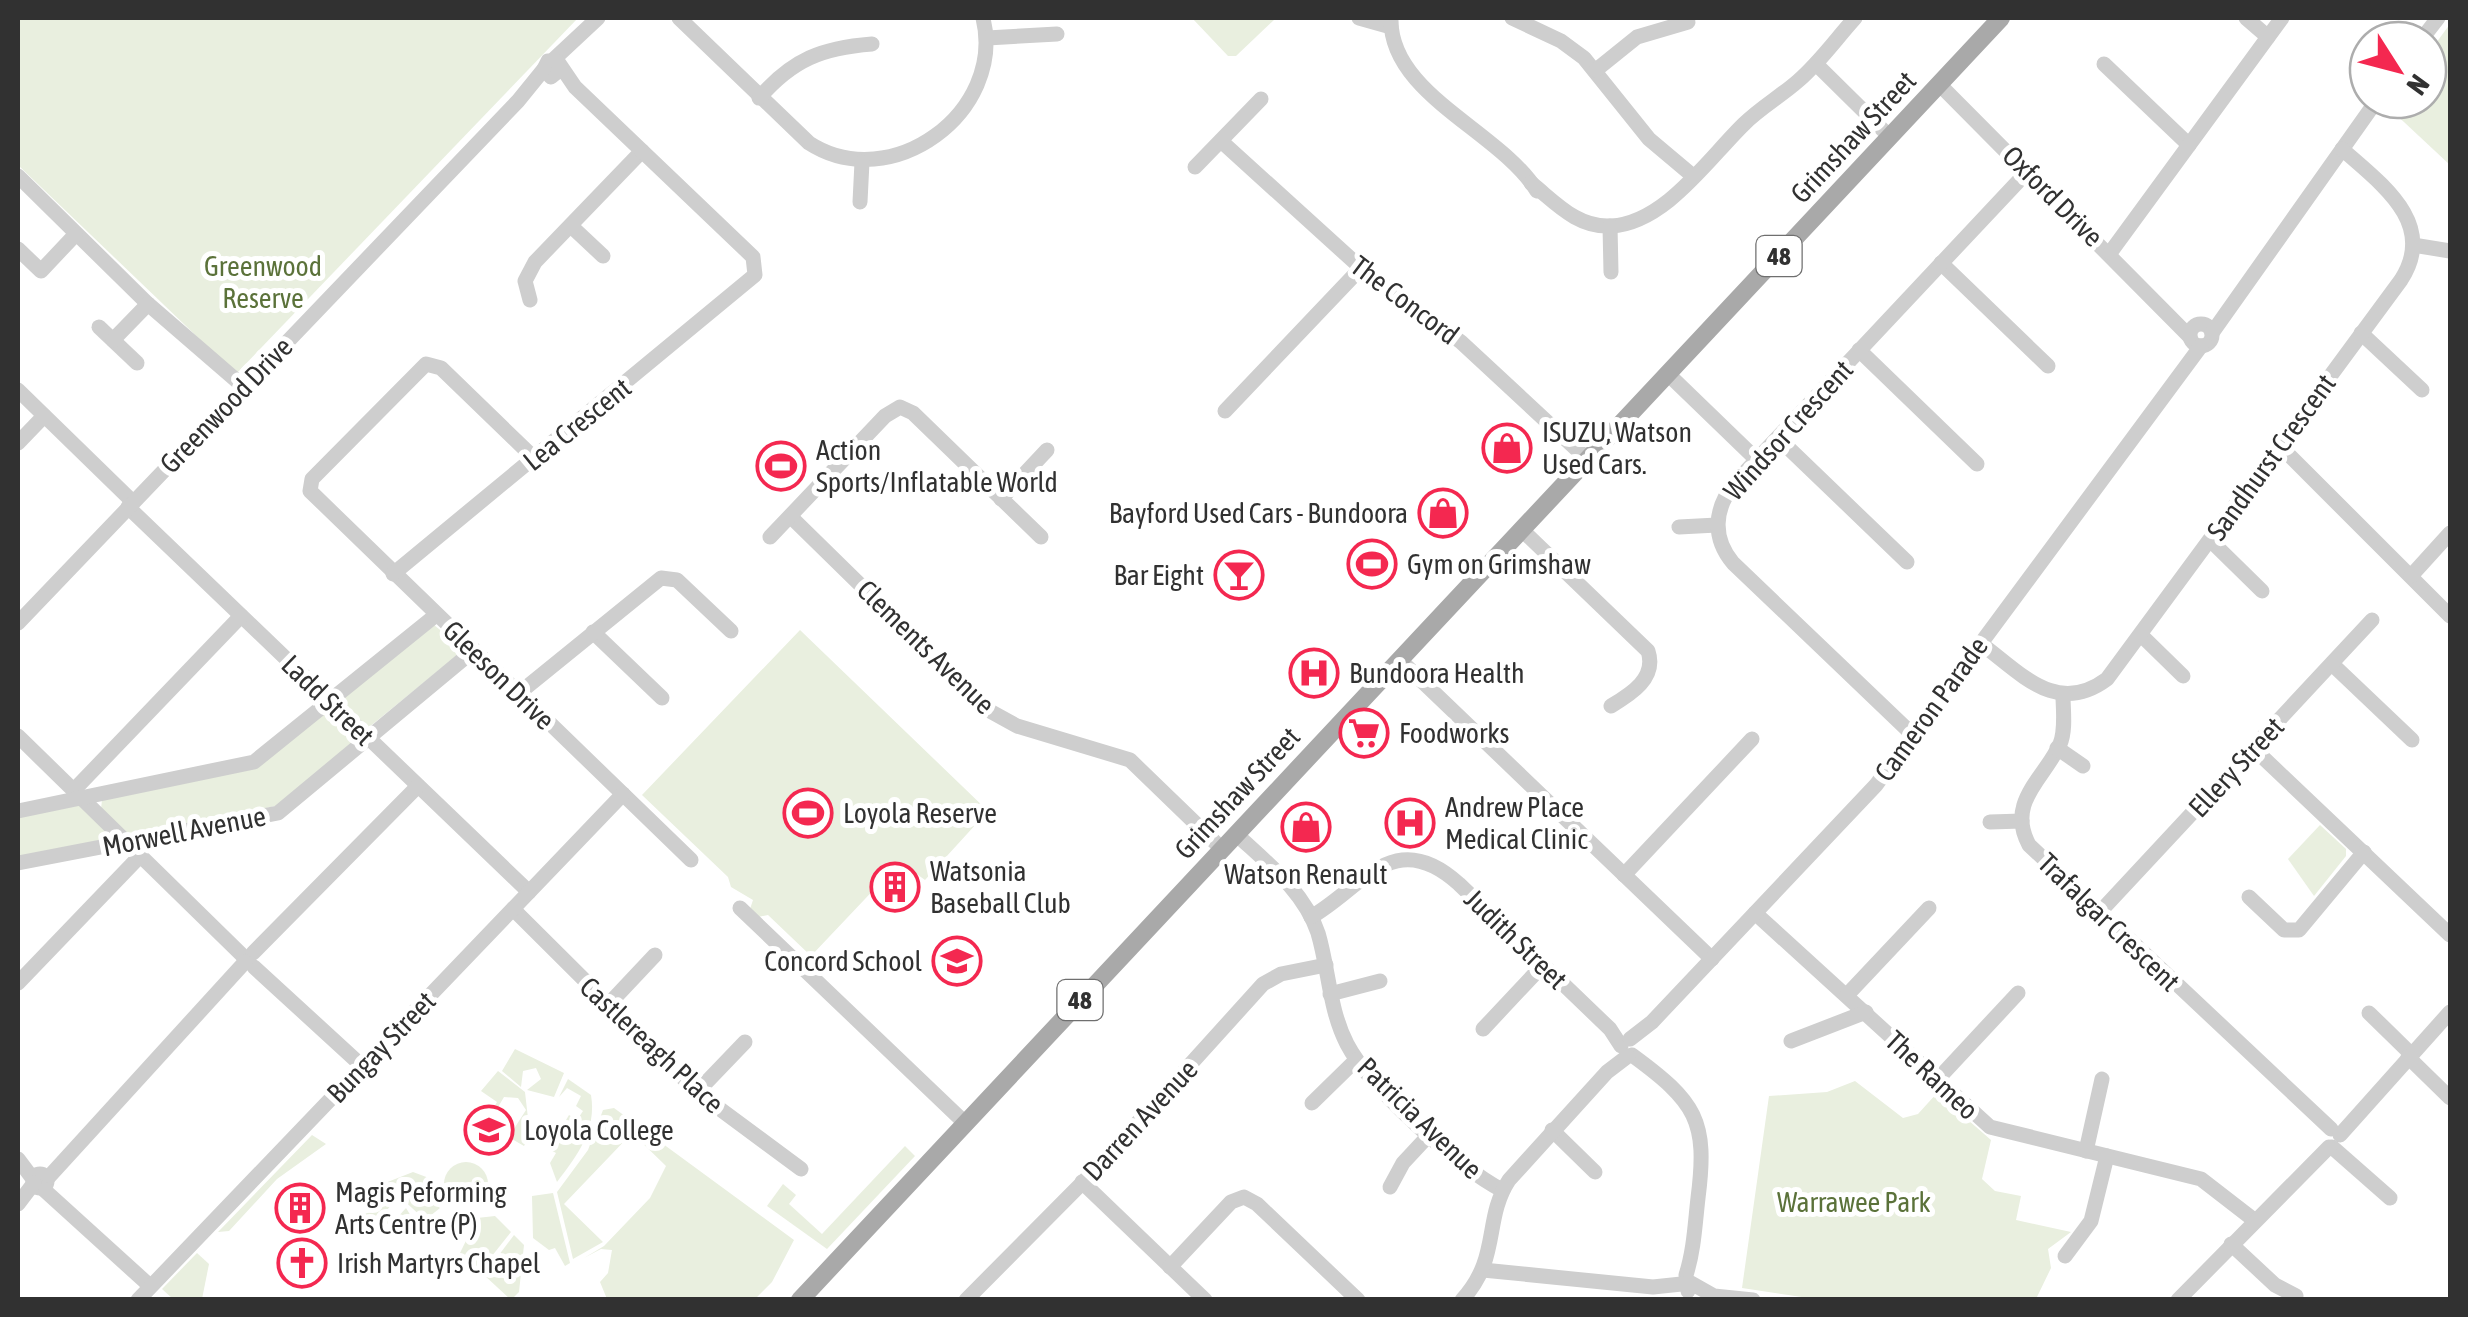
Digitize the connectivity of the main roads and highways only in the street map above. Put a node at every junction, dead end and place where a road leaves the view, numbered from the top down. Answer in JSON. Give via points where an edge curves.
{"nodes":[{"id":1,"x":2001,"y":18,"type":"edge"},
{"id":2,"x":800,"y":1300,"type":"edge"}],
"edges":[{"from":1,"to":2,"type":"main road","name":"Grimshaw Street","number":"48"}]}
